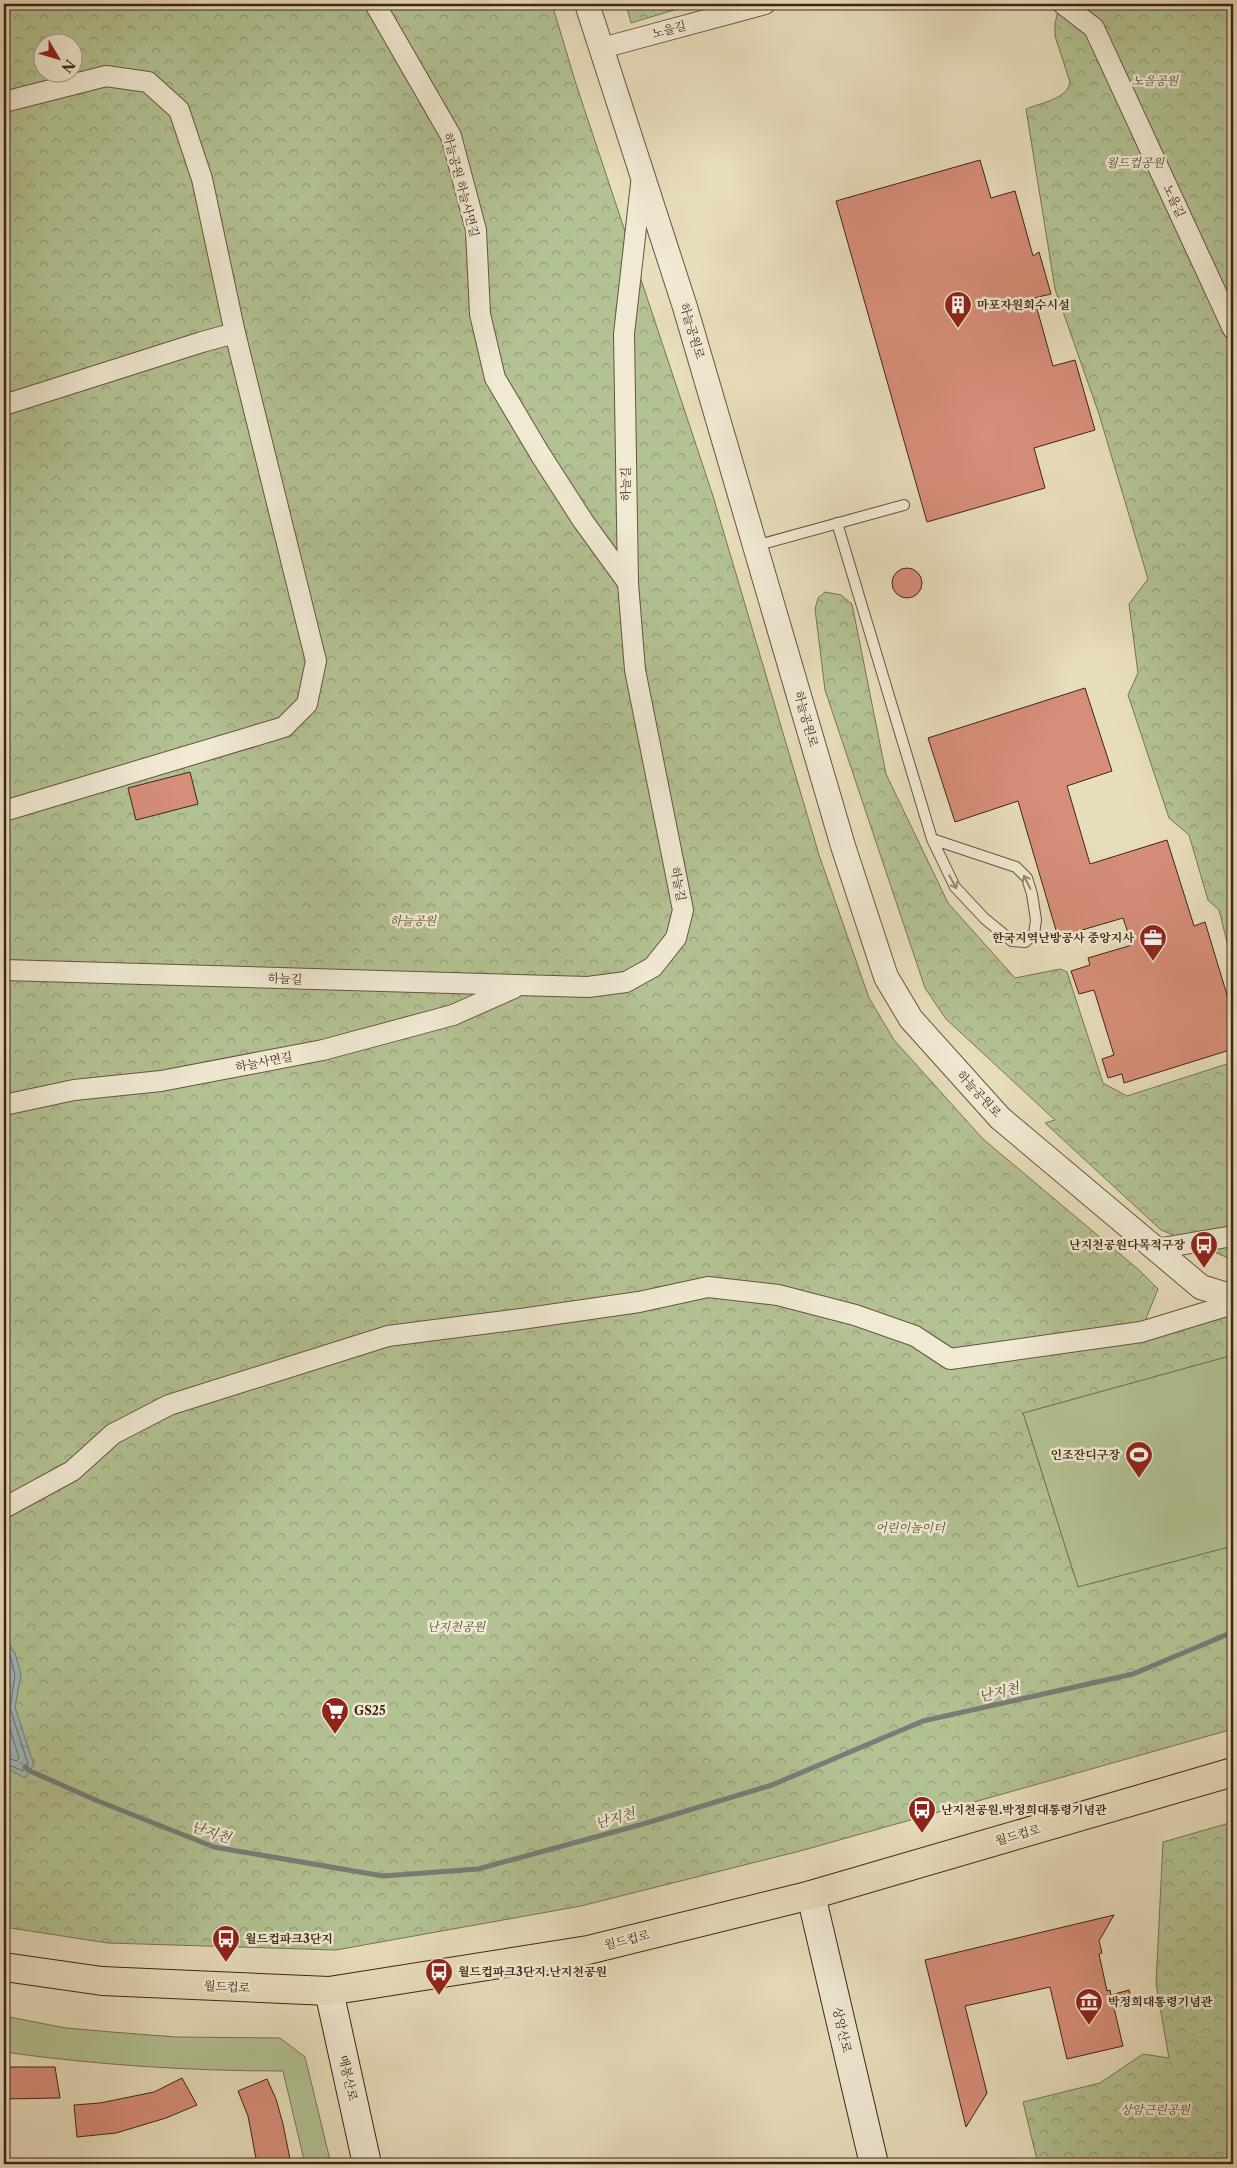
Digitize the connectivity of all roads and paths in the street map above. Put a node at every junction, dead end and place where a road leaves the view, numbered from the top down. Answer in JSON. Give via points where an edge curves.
{"nodes":[{"id":1,"x":375,"y":4,"type":"edge"},
{"id":2,"x":588,"y":4,"type":"edge"},
{"id":3,"x":765,"y":4,"type":"edge"},
{"id":4,"x":1063,"y":4,"type":"edge"},
{"id":5,"x":602,"y":48,"type":"junction"},
{"id":6,"x":4,"y":102,"type":"edge"},
{"id":7,"x":642,"y":173,"type":"junction"},
{"id":8,"x":1233,"y":328,"type":"edge"},
{"id":9,"x":235,"y":334,"type":"junction"},
{"id":10,"x":4,"y":406,"type":"edge"},
{"id":11,"x":904,"y":505,"type":"dead end"},
{"id":12,"x":837,"y":524,"type":"junction"},
{"id":13,"x":755,"y":546,"type":"junction"},
{"id":14,"x":628,"y":583,"type":"junction"},
{"id":15,"x":4,"y":811,"type":"edge"},
{"id":16,"x":932,"y":838,"type":"junction"},
{"id":17,"x":4,"y":970,"type":"edge"},
{"id":18,"x":517,"y":986,"type":"junction"},
{"id":19,"x":4,"y":1105,"type":"edge"},
{"id":20,"x":1233,"y":1236,"type":"edge"},
{"id":21,"x":1156,"y":1248,"type":"junction"},
{"id":22,"x":1233,"y":1297,"type":"edge"},
{"id":23,"x":1233,"y":1304,"type":"edge"},
{"id":24,"x":4,"y":1508,"type":"edge"},
{"id":25,"x":1233,"y":1772,"type":"edge"},
{"id":26,"x":810,"y":1895,"type":"junction"},
{"id":27,"x":4,"y":1968,"type":"edge"},
{"id":28,"x":329,"y":1991,"type":"junction"},
{"id":29,"x":367,"y":2164,"type":"edge"},
{"id":30,"x":874,"y":2164,"type":"edge"}],
"edges":[{"from":1,"to":14,"type":"street","name":"하늘공원 하늘사면길","via":[[451,136],[476,230],[480,314],[495,378],[583,521]]},
{"from":2,"to":5,"type":"street","name":"하늘공원로"},
{"from":3,"to":5,"type":"street","name":"노을길"},
{"from":4,"to":8,"type":"street","name":"노을길","via":[[1094,28]]},
{"from":5,"to":7,"type":"street","name":"하늘공원로"},
{"from":6,"to":9,"type":"street","via":[[106,76],[148,82],[179,110],[202,178]]},
{"from":7,"to":13,"type":"street","name":"하늘공원로"},
{"from":7,"to":14,"type":"street","name":"하늘길","via":[[624,334]]},
{"from":9,"to":10,"type":"street"},
{"from":9,"to":15,"type":"street","via":[[316,661],[307,704],[284,727]]},
{"from":11,"to":12,"type":"lane"},
{"from":12,"to":13,"type":"lane"},
{"from":12,"to":16,"type":"lane"},
{"from":13,"to":21,"type":"street","name":"하늘공원로","via":[[843,846],[886,977],[910,1019],[1000,1118]]},
{"from":14,"to":18,"type":"street","name":"하늘길","via":[[635,670],[683,910],[676,938],[653,967],[626,982],[588,987]]},
{"from":16,"to":16,"type":"lane","one_way":true,"via":[[955,887],[984,920],[1012,941],[1025,942],[1034,934],[1036,920],[1032,894],[1027,878],[1016,867]]},
{"from":17,"to":18,"type":"street","name":"하늘길"},
{"from":18,"to":19,"type":"street","name":"하늘사면길","via":[[453,1015],[323,1050],[161,1082],[74,1090]]},
{"from":20,"to":21,"type":"street"},
{"from":21,"to":22,"type":"street","name":"하늘공원로","via":[[1201,1287]]},
{"from":23,"to":24,"type":"street","via":[[1141,1332],[950,1360],[915,1336],[855,1315],[778,1295],[708,1287],[639,1302],[388,1336],[169,1405],[113,1434],[72,1471]]},
{"from":25,"to":26,"type":"main road","name":"월드컵로"},
{"from":26,"to":28,"type":"main road","name":"월드컵로","via":[[588,1950]]},
{"from":26,"to":30,"type":"main road","name":"상암산로"},
{"from":27,"to":28,"type":"main road","name":"월드컵로","via":[[102,1981]]},
{"from":28,"to":29,"type":"main road","name":"매봉산로"}]}
